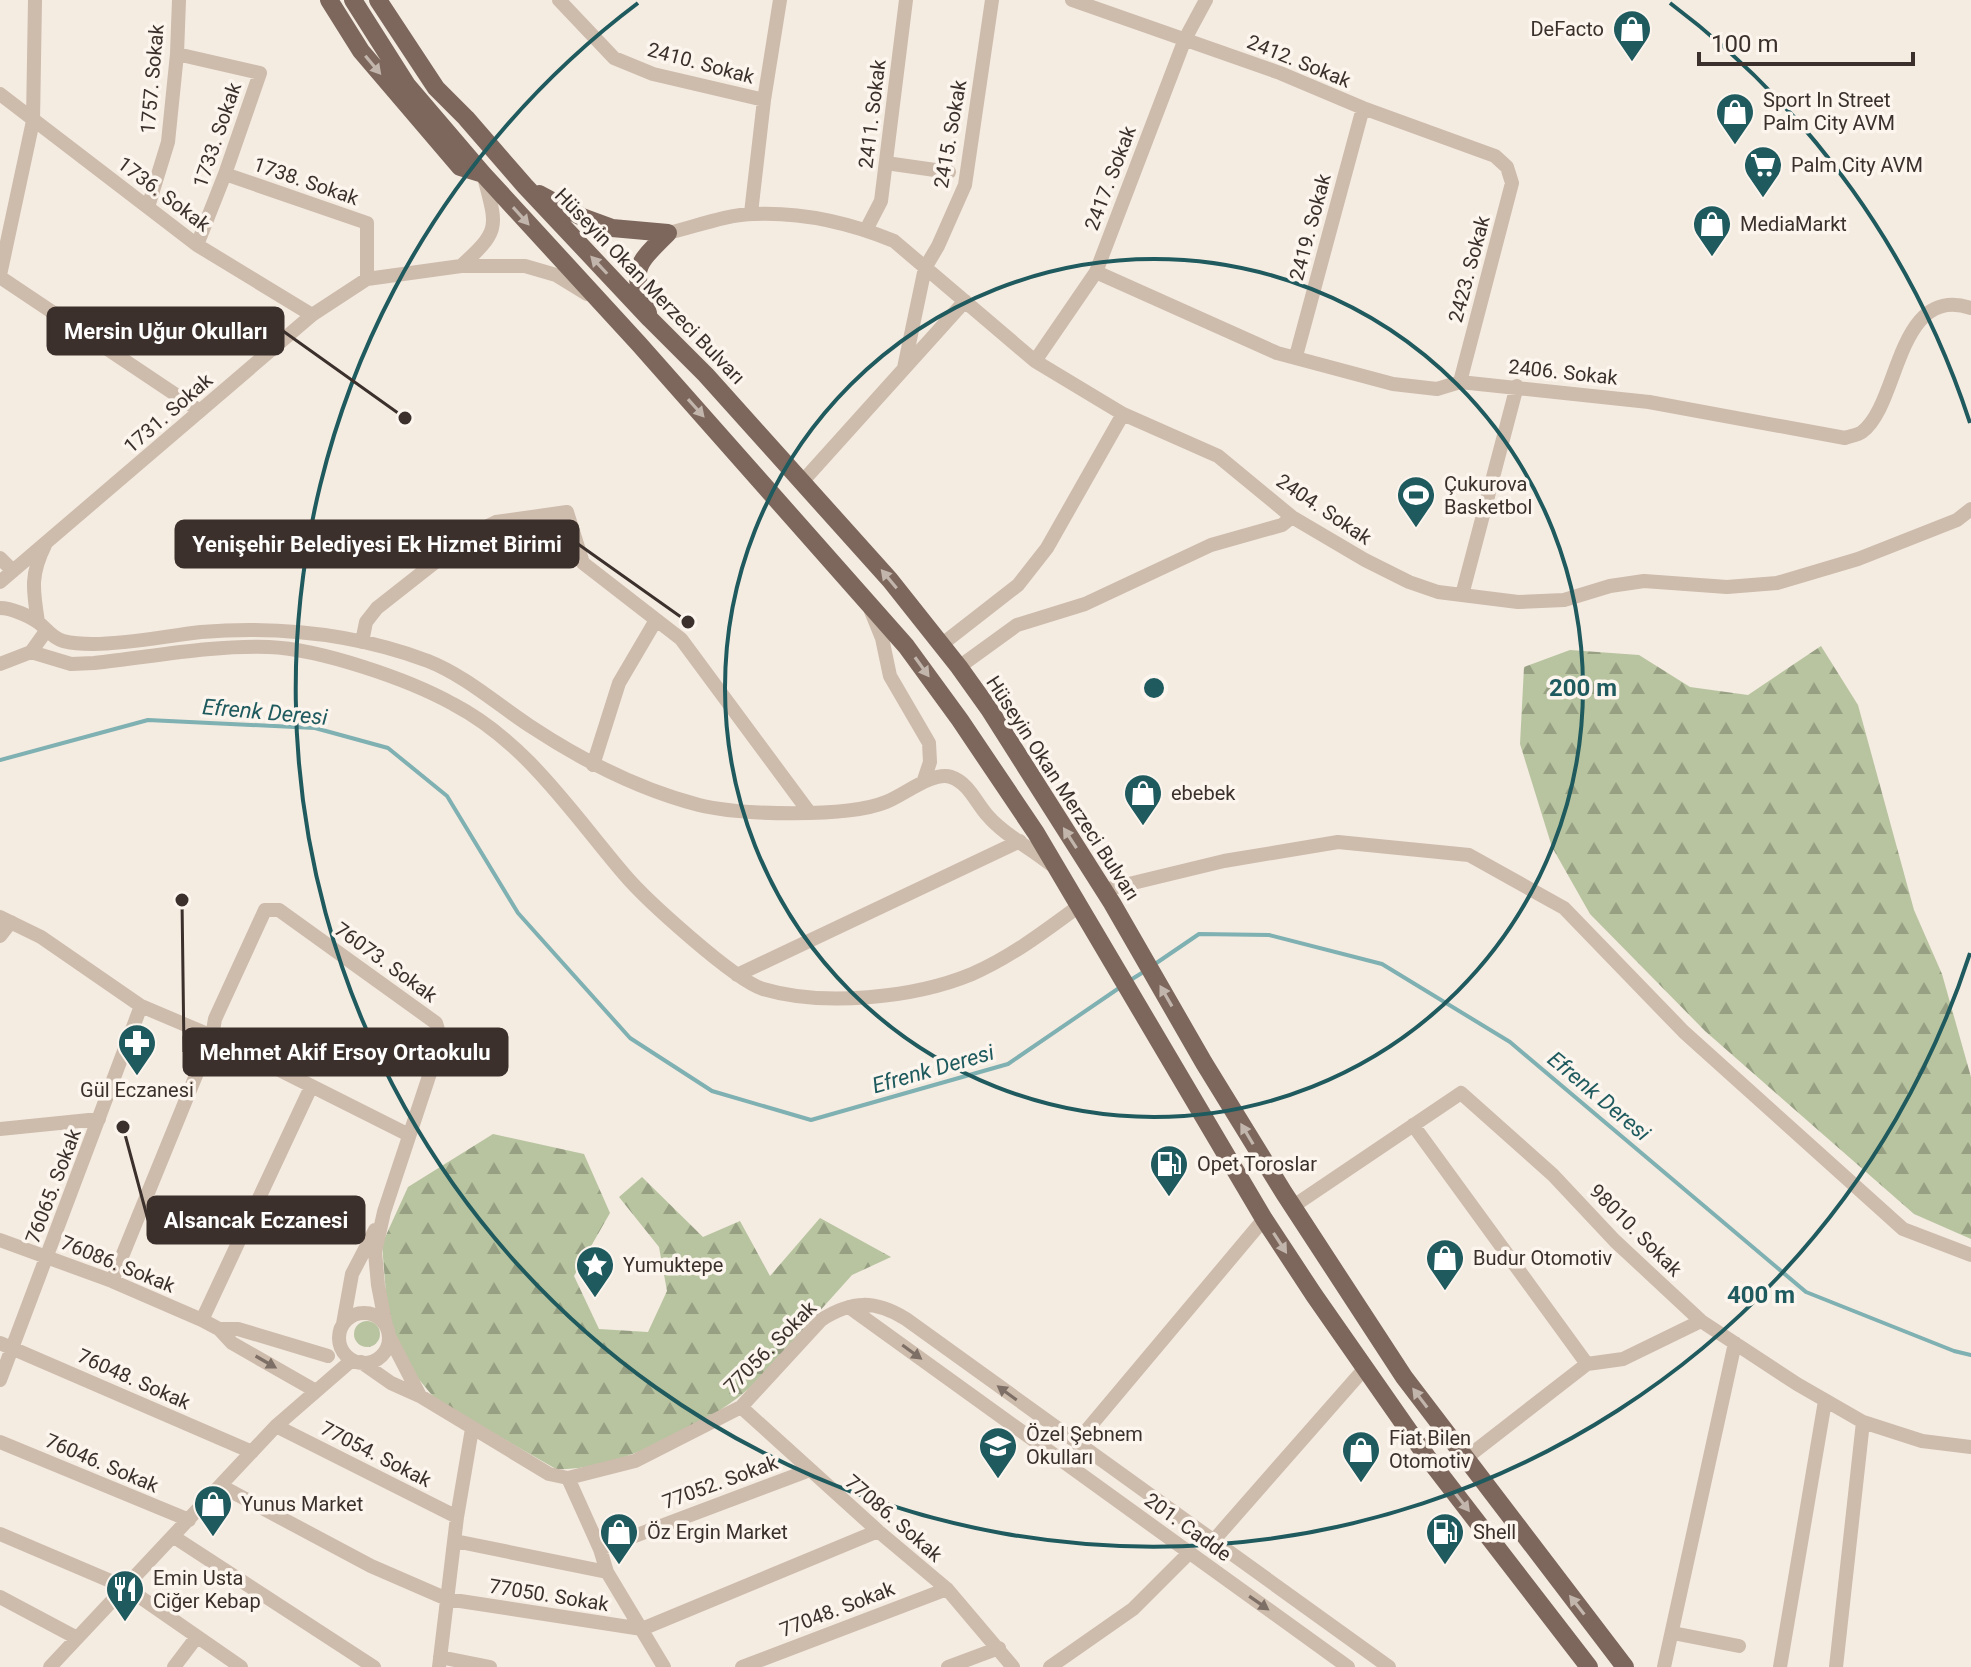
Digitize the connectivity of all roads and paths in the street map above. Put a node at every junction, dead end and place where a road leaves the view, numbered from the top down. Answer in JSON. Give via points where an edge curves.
{"nodes":[{"id":1,"x":35,"y":0,"type":"edge"},
{"id":2,"x":179,"y":0,"type":"edge"},
{"id":3,"x":329,"y":0,"type":"edge"},
{"id":4,"x":353,"y":0,"type":"edge"},
{"id":5,"x":378,"y":0,"type":"edge"},
{"id":6,"x":393,"y":0,"type":"edge"},
{"id":7,"x":559,"y":0,"type":"edge"},
{"id":8,"x":780,"y":0,"type":"edge"},
{"id":9,"x":906,"y":0,"type":"edge"},
{"id":10,"x":992,"y":0,"type":"edge"},
{"id":11,"x":1072,"y":0,"type":"edge"},
{"id":12,"x":1206,"y":0,"type":"edge"},
{"id":13,"x":1185,"y":39,"type":"junction"},
{"id":14,"x":177,"y":54,"type":"junction"},
{"id":15,"x":0,"y":94,"type":"edge"},
{"id":16,"x":764,"y":100,"type":"junction"},
{"id":17,"x":1363,"y":108,"type":"junction"},
{"id":18,"x":466,"y":118,"type":"junction"},
{"id":19,"x":33,"y":121,"type":"junction"},
{"id":20,"x":886,"y":163,"type":"junction"},
{"id":21,"x":1507,"y":167,"type":"joint"},
{"id":22,"x":949,"y":172,"type":"dead end"},
{"id":23,"x":225,"y":174,"type":"junction"},
{"id":24,"x":483,"y":174,"type":"junction"},
{"id":25,"x":525,"y":186,"type":"junction"},
{"id":26,"x":148,"y":207,"type":"junction"},
{"id":27,"x":751,"y":213,"type":"junction"},
{"id":28,"x":866,"y":230,"type":"junction"},
{"id":29,"x":668,"y":233,"type":"junction"},
{"id":30,"x":197,"y":245,"type":"junction"},
{"id":31,"x":461,"y":266,"type":"junction"},
{"id":32,"x":925,"y":268,"type":"junction"},
{"id":33,"x":1096,"y":272,"type":"junction"},
{"id":34,"x":0,"y":276,"type":"edge"},
{"id":35,"x":367,"y":279,"type":"junction"},
{"id":36,"x":596,"y":299,"type":"junction"},
{"id":37,"x":965,"y":301,"type":"junction"},
{"id":38,"x":1971,"y":308,"type":"edge"},
{"id":39,"x":312,"y":315,"type":"junction"},
{"id":40,"x":650,"y":319,"type":"junction"},
{"id":41,"x":1296,"y":356,"type":"junction"},
{"id":42,"x":1035,"y":361,"type":"junction"},
{"id":43,"x":904,"y":368,"type":"junction"},
{"id":44,"x":1460,"y":382,"type":"junction"},
{"id":45,"x":1517,"y":386,"type":"junction"},
{"id":46,"x":200,"y":411,"type":"junction"},
{"id":47,"x":1123,"y":414,"type":"junction"},
{"id":48,"x":802,"y":482,"type":"junction"},
{"id":49,"x":1971,"y":509,"type":"edge"},
{"id":50,"x":1292,"y":517,"type":"junction"},
{"id":51,"x":48,"y":539,"type":"junction"},
{"id":52,"x":0,"y":558,"type":"edge"},
{"id":53,"x":13,"y":571,"type":"junction"},
{"id":54,"x":0,"y":582,"type":"edge"},
{"id":55,"x":1462,"y":595,"type":"junction"},
{"id":56,"x":865,"y":599,"type":"junction"},
{"id":57,"x":0,"y":608,"type":"edge"},
{"id":58,"x":656,"y":620,"type":"junction"},
{"id":59,"x":42,"y":626,"type":"junction"},
{"id":60,"x":362,"y":642,"type":"junction"},
{"id":61,"x":941,"y":645,"type":"junction"},
{"id":62,"x":31,"y":652,"type":"junction"},
{"id":63,"x":0,"y":664,"type":"edge"},
{"id":64,"x":959,"y":667,"type":"junction"},
{"id":65,"x":593,"y":765,"type":"junction"},
{"id":66,"x":924,"y":780,"type":"junction"},
{"id":67,"x":809,"y":812,"type":"junction"},
{"id":68,"x":1020,"y":841,"type":"junction"},
{"id":69,"x":1057,"y":869,"type":"junction"},
{"id":70,"x":1108,"y":897,"type":"junction"},
{"id":71,"x":1084,"y":914,"type":"junction"},
{"id":72,"x":6,"y":920,"type":"edge"},
{"id":73,"x":0,"y":936,"type":"edge"},
{"id":74,"x":737,"y":975,"type":"junction"},
{"id":75,"x":141,"y":1006,"type":"junction"},
{"id":76,"x":212,"y":1036,"type":"junction"},
{"id":77,"x":311,"y":1087,"type":"junction"},
{"id":78,"x":99,"y":1119,"type":"junction"},
{"id":79,"x":1413,"y":1125,"type":"junction"},
{"id":80,"x":0,"y":1129,"type":"edge"},
{"id":81,"x":409,"y":1135,"type":"junction"},
{"id":82,"x":1292,"y":1207,"type":"junction"},
{"id":83,"x":384,"y":1212,"type":"junction"},
{"id":84,"x":1264,"y":1219,"type":"junction"},
{"id":85,"x":0,"y":1240,"type":"edge"},
{"id":86,"x":1971,"y":1255,"type":"edge"},
{"id":87,"x":47,"y":1256,"type":"junction"},
{"id":88,"x":112,"y":1281,"type":"junction"},
{"id":89,"x":849,"y":1307,"type":"junction"},
{"id":90,"x":202,"y":1320,"type":"junction"},
{"id":91,"x":1701,"y":1321,"type":"junction"},
{"id":92,"x":343,"y":1324,"type":"junction"},
{"id":93,"x":219,"y":1329,"type":"junction"},
{"id":94,"x":388,"y":1330,"type":"junction"},
{"id":95,"x":1735,"y":1343,"type":"junction"},
{"id":96,"x":6,"y":1345,"type":"edge"},
{"id":97,"x":341,"y":1347,"type":"junction"},
{"id":98,"x":328,"y":1356,"type":"junction"},
{"id":99,"x":356,"y":1361,"type":"junction"},
{"id":100,"x":1587,"y":1364,"type":"junction"},
{"id":101,"x":1365,"y":1368,"type":"junction"},
{"id":102,"x":0,"y":1380,"type":"edge"},
{"id":103,"x":316,"y":1391,"type":"junction"},
{"id":104,"x":420,"y":1396,"type":"junction"},
{"id":105,"x":1825,"y":1401,"type":"junction"},
{"id":106,"x":741,"y":1407,"type":"junction"},
{"id":107,"x":1863,"y":1422,"type":"junction"},
{"id":108,"x":276,"y":1426,"type":"junction"},
{"id":109,"x":472,"y":1429,"type":"junction"},
{"id":110,"x":0,"y":1442,"type":"edge"},
{"id":111,"x":1076,"y":1443,"type":"junction"},
{"id":112,"x":1971,"y":1447,"type":"edge"},
{"id":113,"x":252,"y":1452,"type":"junction"},
{"id":114,"x":1466,"y":1458,"type":"junction"},
{"id":115,"x":810,"y":1470,"type":"junction"},
{"id":116,"x":568,"y":1478,"type":"junction"},
{"id":117,"x":221,"y":1486,"type":"junction"},
{"id":118,"x":457,"y":1517,"type":"junction"},
{"id":119,"x":189,"y":1520,"type":"junction"},
{"id":120,"x":878,"y":1531,"type":"junction"},
{"id":121,"x":0,"y":1534,"type":"edge"},
{"id":122,"x":174,"y":1537,"type":"junction"},
{"id":123,"x":1214,"y":1540,"type":"junction"},
{"id":124,"x":455,"y":1541,"type":"junction"},
{"id":125,"x":600,"y":1549,"type":"junction"},
{"id":126,"x":1189,"y":1553,"type":"junction"},
{"id":127,"x":607,"y":1572,"type":"junction"},
{"id":128,"x":127,"y":1588,"type":"junction"},
{"id":129,"x":947,"y":1589,"type":"junction"},
{"id":130,"x":0,"y":1597,"type":"edge"},
{"id":131,"x":447,"y":1599,"type":"junction"},
{"id":132,"x":642,"y":1629,"type":"junction"},
{"id":133,"x":1673,"y":1633,"type":"junction"},
{"id":134,"x":77,"y":1638,"type":"junction"},
{"id":135,"x":196,"y":1638,"type":"junction"},
{"id":136,"x":1739,"y":1646,"type":"dead end"},
{"id":137,"x":999,"y":1648,"type":"junction"},
{"id":138,"x":356,"y":1662,"type":"edge"},
{"id":139,"x":440,"y":1662,"type":"edge"},
{"id":140,"x":50,"y":1667,"type":"edge"},
{"id":141,"x":174,"y":1667,"type":"edge"},
{"id":142,"x":241,"y":1667,"type":"edge"},
{"id":143,"x":374,"y":1667,"type":"edge"},
{"id":144,"x":490,"y":1667,"type":"edge"},
{"id":145,"x":664,"y":1667,"type":"edge"},
{"id":146,"x":742,"y":1667,"type":"edge"},
{"id":147,"x":948,"y":1667,"type":"edge"},
{"id":148,"x":1013,"y":1667,"type":"edge"},
{"id":149,"x":1050,"y":1667,"type":"edge"},
{"id":150,"x":1348,"y":1667,"type":"edge"},
{"id":151,"x":1389,"y":1667,"type":"edge"},
{"id":152,"x":1589,"y":1667,"type":"edge"},
{"id":153,"x":1625,"y":1667,"type":"edge"},
{"id":154,"x":1664,"y":1667,"type":"edge"},
{"id":155,"x":1780,"y":1667,"type":"edge"},
{"id":156,"x":1836,"y":1667,"type":"edge"}],
"edges":[{"from":1,"to":19,"type":"street"},
{"from":2,"to":14,"type":"street","name":"1757. Sokak"},
{"from":3,"to":24,"type":"main road","one_way":true,"via":[[361,51],[460,167]]},
{"from":4,"to":24,"type":"main road","via":[[407,85]]},
{"from":5,"to":18,"type":"main road","name":"Hüseyin Okan Merzeci Bulvarı","via":[[436,88]]},
{"from":6,"to":18,"type":"main road"},
{"from":7,"to":16,"type":"street","name":"2410. Sokak","via":[[614,58],[653,74]]},
{"from":8,"to":16,"type":"street"},
{"from":9,"to":20,"type":"street","name":"2411. Sokak"},
{"from":10,"to":32,"type":"street","name":"2415. Sokak","via":[[965,185]]},
{"from":11,"to":13,"type":"street","name":"2412. Sokak"},
{"from":12,"to":13,"type":"street","name":"2417. Sokak"},
{"from":13,"to":17,"type":"street","name":"2412. Sokak"},
{"from":13,"to":33,"type":"street","name":"2417. Sokak"},
{"from":14,"to":23,"type":"street","name":"1733. Sokak","via":[[260,73]]},
{"from":14,"to":26,"type":"street","name":"1757. Sokak","via":[[168,142]]},
{"from":15,"to":19,"type":"street","name":"1736. Sokak"},
{"from":16,"to":27,"type":"street"},
{"from":17,"to":21,"type":"street","name":"2412. Sokak","via":[[1495,156]]},
{"from":17,"to":41,"type":"street","name":"2419. Sokak"},
{"from":18,"to":25,"type":"main road","name":"Hüseyin Okan Merzeci Bulvarı"},
{"from":19,"to":26,"type":"street","name":"1736. Sokak"},
{"from":19,"to":34,"type":"street"},
{"from":20,"to":22,"type":"street"},
{"from":20,"to":28,"type":"street","name":"2411. Sokak","via":[[881,201]]},
{"from":21,"to":44,"type":"street","name":"2423. Sokak","via":[[1512,183]]},
{"from":23,"to":30,"type":"street","name":"1733. Sokak"},
{"from":23,"to":35,"type":"street","name":"1738. Sokak","via":[[367,223]]},
{"from":24,"to":31,"type":"street","via":[[494,231]]},
{"from":24,"to":36,"type":"main road","one_way":true},
{"from":25,"to":29,"type":"main road","via":[[612,228]]},
{"from":40,"to":25,"type":"main road","name":"Hüseyin Okan Merzeci Bulvarı","one_way":true},
{"from":26,"to":30,"type":"street","name":"1736. Sokak"},
{"from":27,"to":28,"type":"street","name":"2404. Sokak","via":[[802,216]]},
{"from":27,"to":29,"type":"street","name":"2404. Sokak"},
{"from":28,"to":32,"type":"street","name":"2404. Sokak","via":[[894,241]]},
{"from":29,"to":40,"type":"main road","via":[[639,264],[636,281]]},
{"from":30,"to":39,"type":"street","name":"1736. Sokak"},
{"from":31,"to":35,"type":"street","name":"1731. Sokak"},
{"from":31,"to":36,"type":"street","name":"1731. Sokak","via":[[525,266],[556,275]]},
{"from":32,"to":37,"type":"street","name":"2404. Sokak"},
{"from":32,"to":43,"type":"street","name":"2415. Sokak"},
{"from":33,"to":41,"type":"street","name":"2406. Sokak","via":[[1277,353]]},
{"from":33,"to":42,"type":"street","name":"2417. Sokak"},
{"from":34,"to":46,"type":"street"},
{"from":35,"to":39,"type":"street","name":"1731. Sokak"},
{"from":36,"to":56,"type":"main road","one_way":true},
{"from":37,"to":42,"type":"street","name":"2404. Sokak"},
{"from":37,"to":43,"type":"street"},
{"from":38,"to":45,"type":"street","name":"2406. Sokak","via":[[1959,304],[1936,309],[1916,325],[1874,418],[1862,432],[1845,438],[1649,402]]},
{"from":39,"to":46,"type":"street","name":"1731. Sokak"},
{"from":40,"to":48,"type":"main road","name":"Hüseyin Okan Merzeci Bulvarı"},
{"from":41,"to":44,"type":"street","name":"2406. Sokak","via":[[1393,384],[1437,389]]},
{"from":42,"to":47,"type":"street","name":"2404. Sokak"},
{"from":43,"to":48,"type":"street"},
{"from":44,"to":45,"type":"street","name":"2406. Sokak"},
{"from":45,"to":55,"type":"street"},
{"from":46,"to":51,"type":"street","name":"1731. Sokak"},
{"from":47,"to":50,"type":"street","name":"2404. Sokak","via":[[1218,456]]},
{"from":47,"to":61,"type":"street","via":[[1047,548],[1018,585]]},
{"from":61,"to":48,"type":"main road","name":"Hüseyin Okan Merzeci Bulvarı","one_way":true},
{"from":49,"to":55,"type":"street","name":"2404. Sokak","via":[[1957,520],[1858,559],[1777,583],[1727,587],[1644,581],[1564,600],[1518,602]]},
{"from":50,"to":55,"type":"street","name":"2404. Sokak","via":[[1409,582]]},
{"from":50,"to":64,"type":"street","via":[[1282,525],[1211,545],[1085,604],[1017,625]]},
{"from":51,"to":53,"type":"street","name":"1731. Sokak"},
{"from":51,"to":59,"type":"street","via":[[32,585]]},
{"from":52,"to":53,"type":"street"},
{"from":53,"to":54,"type":"street","name":"1731. Sokak"},
{"from":56,"to":66,"type":"street","via":[[882,638],[890,676],[929,743]]},
{"from":56,"to":69,"type":"main road","one_way":true,"via":[[960,720]]},
{"from":57,"to":59,"type":"street"},
{"from":58,"to":60,"type":"street","via":[[583,563],[567,512],[496,522],[471,534],[377,608],[366,622]]},
{"from":58,"to":65,"type":"street","via":[[619,683]]},
{"from":58,"to":67,"type":"street","via":[[681,639]]},
{"from":59,"to":60,"type":"street","via":[[61,641],[92,644],[282,630]]},
{"from":59,"to":62,"type":"street"},
{"from":60,"to":65,"type":"street","via":[[430,662]]},
{"from":61,"to":64,"type":"main road","name":"Hüseyin Okan Merzeci Bulvarı"},
{"from":62,"to":63,"type":"street"},
{"from":62,"to":74,"type":"street","via":[[71,664],[270,647],[329,656],[413,685],[454,704],[521,752],[627,877]]},
{"from":70,"to":64,"type":"main road","name":"Hüseyin Okan Merzeci Bulvarı","one_way":true},
{"from":65,"to":67,"type":"street","via":[[701,805]]},
{"from":66,"to":67,"type":"street","via":[[882,804]]},
{"from":66,"to":68,"type":"street","via":[[947,775],[961,781],[989,818]]},
{"from":68,"to":69,"type":"street"},
{"from":68,"to":74,"type":"street"},
{"from":69,"to":71,"type":"main road"},
{"from":82,"to":70,"type":"main road","name":"Hüseyin Okan Merzeci Bulvarı","one_way":true},
{"from":70,"to":86,"type":"street","via":[[1224,861],[1338,842],[1469,855],[1564,908],[1684,1032],[1903,1229]]},
{"from":71,"to":74,"type":"street","via":[[973,973],[891,995],[802,996],[761,988]]},
{"from":71,"to":84,"type":"main road"},
{"from":72,"to":73,"type":"street"},
{"from":72,"to":75,"type":"street","via":[[41,937]]},
{"from":75,"to":76,"type":"street"},
{"from":75,"to":78,"type":"street","name":"76065. Sokak"},
{"from":76,"to":77,"type":"street"},
{"from":76,"to":81,"type":"street","name":"76073. Sokak","via":[[265,910],[279,910],[436,1023],[441,1040]]},
{"from":76,"to":88,"type":"street"},
{"from":77,"to":81,"type":"street"},
{"from":77,"to":90,"type":"street"},
{"from":78,"to":80,"type":"street"},
{"from":78,"to":87,"type":"street","name":"76065. Sokak"},
{"from":79,"to":82,"type":"street"},
{"from":79,"to":91,"type":"street","name":"98010. Sokak","via":[[1461,1093]]},
{"from":79,"to":100,"type":"street"},
{"from":81,"to":83,"type":"street","name":"76073. Sokak"},
{"from":114,"to":82,"type":"main road","name":"Hüseyin Okan Merzeci Bulvarı","one_way":true,"via":[[1404,1377]]},
{"from":83,"to":92,"type":"street","via":[[352,1274]]},
{"from":83,"to":94,"type":"street","via":[[375,1252]]},
{"from":84,"to":101,"type":"main road","one_way":true},
{"from":84,"to":111,"type":"street"},
{"from":85,"to":87,"type":"street","name":"76086. Sokak"},
{"from":87,"to":88,"type":"street","name":"76086. Sokak"},
{"from":87,"to":96,"type":"street","name":"76065. Sokak"},
{"from":88,"to":90,"type":"street","name":"76086. Sokak"},
{"from":89,"to":106,"type":"street","name":"77056. Sokak","via":[[821,1320]]},
{"from":111,"to":89,"type":"street","name":"201. Cadde","one_way":true,"via":[[891,1310],[872,1304]]},
{"from":89,"to":126,"type":"street","name":"201. Cadde","one_way":true},
{"from":90,"to":93,"type":"street","name":"76086. Sokak"},
{"from":91,"to":95,"type":"street","name":"98010. Sokak"},
{"from":91,"to":100,"type":"street","via":[[1623,1359]]},
{"from":92,"to":94,"type":"street","via":[[348,1318],[372,1314]]},
{"from":92,"to":97,"type":"street"},
{"from":93,"to":98,"type":"street","name":"76086. Sokak","via":[[238,1329]]},
{"from":93,"to":103,"type":"street","name":"76086. Sokak","one_way":true,"via":[[232,1343]]},
{"from":94,"to":99,"type":"street","via":[[384,1353]]},
{"from":94,"to":104,"type":"street"},
{"from":95,"to":105,"type":"street","name":"98010. Sokak"},
{"from":95,"to":133,"type":"street"},
{"from":96,"to":102,"type":"street","name":"76065. Sokak"},
{"from":96,"to":113,"type":"street","name":"76048. Sokak"},
{"from":97,"to":98,"type":"street"},
{"from":97,"to":99,"type":"street"},
{"from":98,"to":103,"type":"street"},
{"from":99,"to":103,"type":"street"},
{"from":99,"to":104,"type":"street"},
{"from":100,"to":114,"type":"street"},
{"from":101,"to":123,"type":"street"},
{"from":101,"to":152,"type":"main road","one_way":true},
{"from":103,"to":108,"type":"street"},
{"from":104,"to":109,"type":"street"},
{"from":105,"to":107,"type":"street","name":"98010. Sokak"},
{"from":105,"to":155,"type":"street"},
{"from":106,"to":115,"type":"street","name":"77086. Sokak"},
{"from":106,"to":116,"type":"street","name":"77056. Sokak","via":[[635,1461]]},
{"from":107,"to":112,"type":"street","name":"98010. Sokak","via":[[1922,1441]]},
{"from":107,"to":156,"type":"street"},
{"from":108,"to":113,"type":"street"},
{"from":108,"to":118,"type":"street","name":"77054. Sokak"},
{"from":109,"to":116,"type":"street","via":[[549,1474]]},
{"from":109,"to":118,"type":"street"},
{"from":110,"to":119,"type":"street","name":"76046. Sokak"},
{"from":111,"to":123,"type":"street","name":"201. Cadde"},
{"from":113,"to":117,"type":"street"},
{"from":153,"to":114,"type":"main road","name":"Hüseyin Okan Merzeci Bulvarı","one_way":true},
{"from":115,"to":120,"type":"street","name":"77086. Sokak"},
{"from":115,"to":125,"type":"street","name":"77052. Sokak"},
{"from":116,"to":125,"type":"street"},
{"from":117,"to":119,"type":"street"},
{"from":117,"to":131,"type":"street","name":"77050. Sokak","via":[[371,1566]]},
{"from":118,"to":124,"type":"street"},
{"from":119,"to":122,"type":"street"},
{"from":120,"to":129,"type":"street","name":"77086. Sokak"},
{"from":120,"to":132,"type":"street"},
{"from":121,"to":128,"type":"street"},
{"from":122,"to":128,"type":"street"},
{"from":122,"to":138,"type":"street"},
{"from":123,"to":151,"type":"street","name":"201. Cadde"},
{"from":124,"to":127,"type":"street"},
{"from":124,"to":131,"type":"street"},
{"from":125,"to":127,"type":"street"},
{"from":126,"to":149,"type":"street","via":[[1133,1609]]},
{"from":126,"to":150,"type":"street","name":"201. Cadde","one_way":true},
{"from":127,"to":132,"type":"street"},
{"from":128,"to":134,"type":"street"},
{"from":128,"to":135,"type":"street"},
{"from":129,"to":137,"type":"street","name":"77086. Sokak"},
{"from":129,"to":146,"type":"street","name":"77048. Sokak"},
{"from":130,"to":134,"type":"street"},
{"from":131,"to":132,"type":"street","name":"77050. Sokak"},
{"from":131,"to":139,"type":"street"},
{"from":132,"to":145,"type":"street"},
{"from":133,"to":136,"type":"street"},
{"from":133,"to":154,"type":"street"},
{"from":134,"to":140,"type":"street"},
{"from":135,"to":141,"type":"street"},
{"from":135,"to":142,"type":"street"},
{"from":137,"to":147,"type":"street"},
{"from":137,"to":148,"type":"street","name":"77086. Sokak"},
{"from":138,"to":143,"type":"street"},
{"from":139,"to":144,"type":"street"}]}
